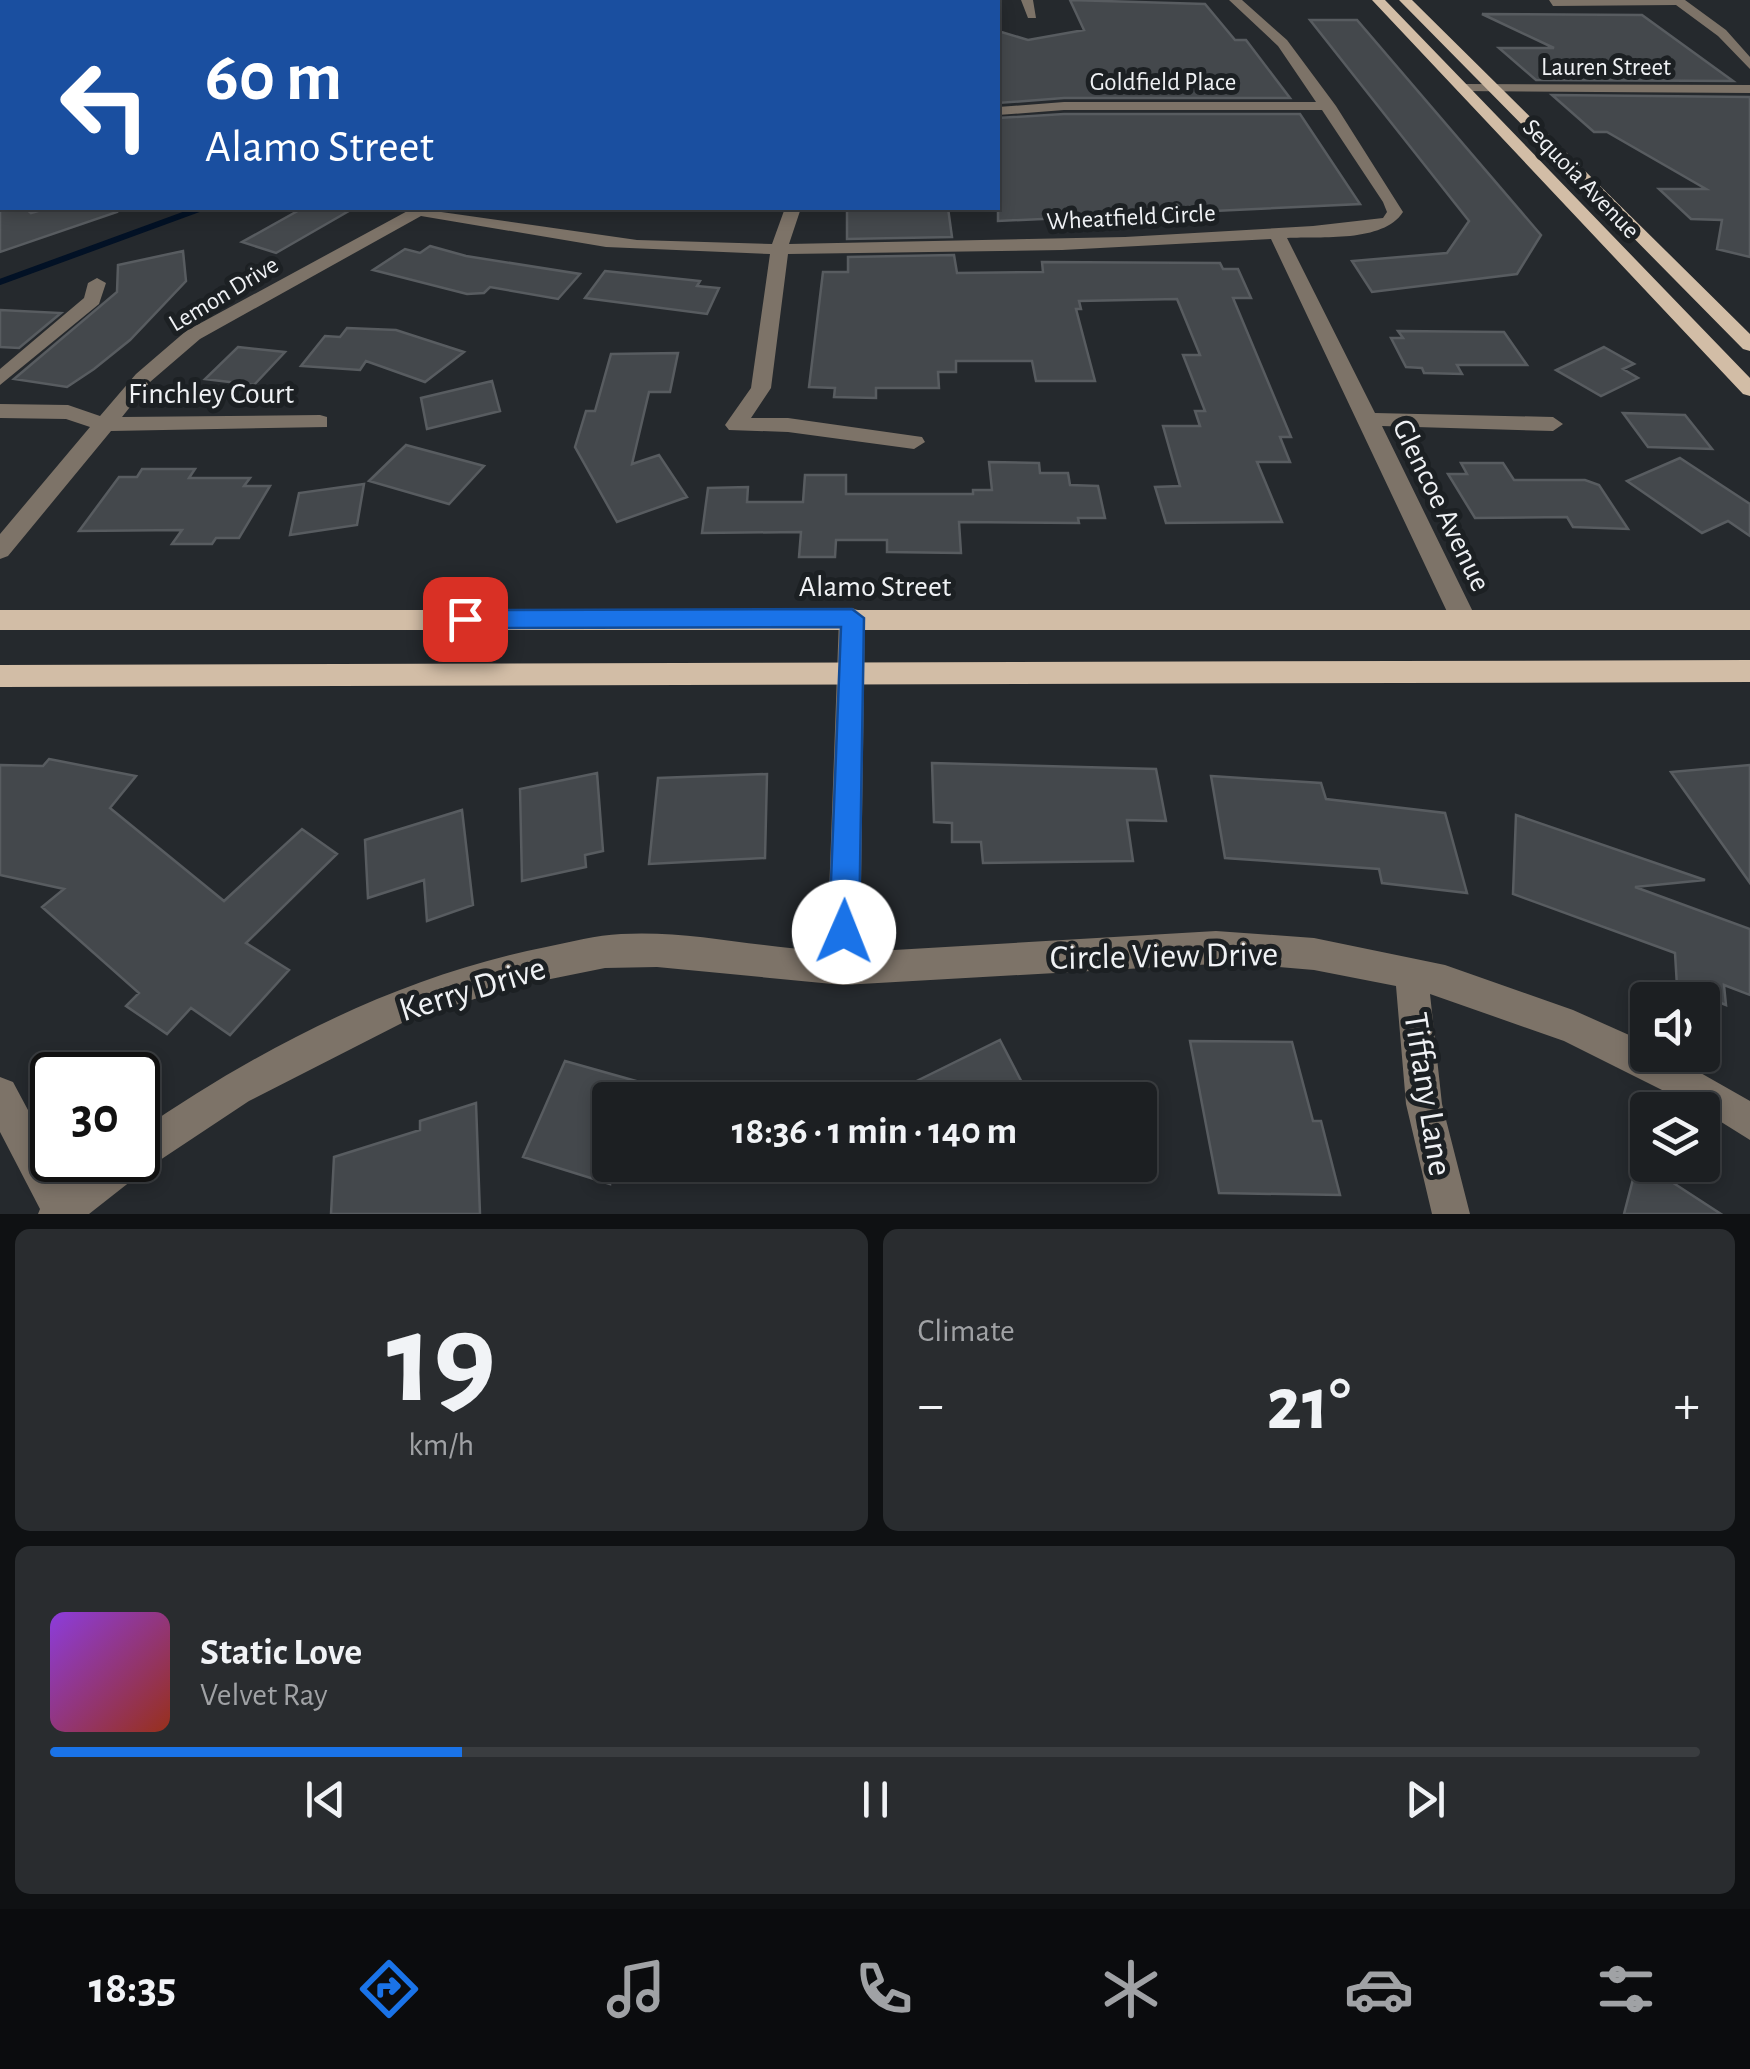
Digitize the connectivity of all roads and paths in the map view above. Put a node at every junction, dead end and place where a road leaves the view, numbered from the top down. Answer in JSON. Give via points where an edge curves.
{"nodes":[{"id":1,"x":1027,"y":0,"type":"edge"},
{"id":2,"x":1236,"y":0,"type":"edge"},
{"id":3,"x":1378,"y":0,"type":"edge"},
{"id":4,"x":1405,"y":0,"type":"edge"},
{"id":5,"x":1678,"y":0,"type":"edge"},
{"id":6,"x":1553,"y":2,"type":"edge"},
{"id":7,"x":1032,"y":15,"type":"dead end"},
{"id":8,"x":1750,"y":65,"type":"edge"},
{"id":9,"x":1462,"y":88,"type":"junction"},
{"id":10,"x":1493,"y":88,"type":"junction"},
{"id":11,"x":1750,"y":89,"type":"edge"},
{"id":12,"x":1329,"y":106,"type":"junction"},
{"id":13,"x":1000,"y":111,"type":"edge"},
{"id":14,"x":420,"y":210,"type":"edge"},
{"id":15,"x":428,"y":210,"type":"edge"},
{"id":16,"x":793,"y":210,"type":"edge"},
{"id":17,"x":1276,"y":234,"type":"junction"},
{"id":18,"x":780,"y":248,"type":"junction"},
{"id":19,"x":97,"y":283,"type":"dead end"},
{"id":20,"x":1750,"y":345,"type":"edge"},
{"id":21,"x":0,"y":379,"type":"edge"},
{"id":22,"x":1750,"y":390,"type":"edge"},
{"id":23,"x":0,"y":411,"type":"edge"},
{"id":24,"x":1366,"y":419,"type":"junction"},
{"id":25,"x":320,"y":422,"type":"dead end"},
{"id":26,"x":102,"y":424,"type":"junction"},
{"id":27,"x":1553,"y":424,"type":"dead end"},
{"id":28,"x":914,"y":442,"type":"dead end"},
{"id":29,"x":0,"y":550,"type":"edge"},
{"id":30,"x":852,"y":618,"type":"junction"},
{"id":31,"x":1463,"y":618,"type":"junction"},
{"id":32,"x":0,"y":620,"type":"edge"},
{"id":33,"x":1750,"y":620,"type":"edge"},
{"id":34,"x":1750,"y":671,"type":"edge"},
{"id":35,"x":850,"y":672,"type":"junction"},
{"id":36,"x":0,"y":676,"type":"edge"},
{"id":37,"x":843,"y":969,"type":"junction"},
{"id":38,"x":1412,"y":972,"type":"junction"},
{"id":39,"x":0,"y":1095,"type":"edge"},
{"id":40,"x":1750,"y":1122,"type":"edge"},
{"id":41,"x":160,"y":1140,"type":"edge"},
{"id":42,"x":100,"y":1182,"type":"edge"},
{"id":43,"x":59,"y":1212,"type":"edge"},
{"id":44,"x":1451,"y":1214,"type":"edge"}],
"edges":[{"from":1,"to":7,"type":"street"},
{"from":2,"to":12,"type":"street","name":"Wheatfield Circle","via":[[1284,43]]},
{"from":3,"to":9,"type":"main road","name":"Sequoia Avenue"},
{"from":4,"to":10,"type":"main road","name":"Sequoia Avenue"},
{"from":5,"to":6,"type":"street"},
{"from":5,"to":8,"type":"street"},
{"from":9,"to":10,"type":"street","name":"Lauren Street"},
{"from":9,"to":22,"type":"main road","name":"Sequoia Avenue"},
{"from":10,"to":11,"type":"street","name":"Lauren Street"},
{"from":10,"to":20,"type":"main road","name":"Sequoia Avenue"},
{"from":12,"to":13,"type":"street","name":"Goldfield Place"},
{"from":12,"to":17,"type":"street","name":"Wheatfield Circle","via":[[1395,212],[1376,226]]},
{"from":14,"to":26,"type":"street","name":"Lemon Drive","via":[[192,335]]},
{"from":15,"to":18,"type":"street","name":"Wheatfield Circle","via":[[665,247]]},
{"from":16,"to":18,"type":"street"},
{"from":17,"to":18,"type":"street","name":"Wheatfield Circle","via":[[993,247]]},
{"from":17,"to":24,"type":"street","name":"Glencoe Avenue"},
{"from":18,"to":28,"type":"street","via":[[761,388],[736,425]]},
{"from":19,"to":21,"type":"street","via":[[93,300]]},
{"from":23,"to":26,"type":"street","name":"Finchley Court","via":[[68,412]]},
{"from":24,"to":27,"type":"street","name":"Glencoe Avenue"},
{"from":24,"to":31,"type":"street","name":"Glencoe Avenue"},
{"from":25,"to":26,"type":"street","name":"Finchley Court"},
{"from":26,"to":29,"type":"street","name":"Lemon Drive"},
{"from":30,"to":31,"type":"main road","name":"Alamo Street"},
{"from":30,"to":32,"type":"main road","name":"Alamo Street"},
{"from":30,"to":35,"type":"street"},
{"from":31,"to":33,"type":"main road","name":"Alamo Street"},
{"from":34,"to":35,"type":"main road"},
{"from":35,"to":36,"type":"main road"},
{"from":35,"to":37,"type":"street"},
{"from":37,"to":38,"type":"street","name":"Circle View Drive","via":[[1244,947]]},
{"from":37,"to":41,"type":"street","name":"Kerry Drive","via":[[625,950],[542,964],[380,1016],[273,1068]]},
{"from":38,"to":40,"type":"street","name":"Circle View Drive","via":[[1524,1008],[1628,1054]]},
{"from":38,"to":44,"type":"street","name":"Tiffany Lane","via":[[1424,1104]]},
{"from":39,"to":43,"type":"street"},
{"from":42,"to":43,"type":"street"}]}
